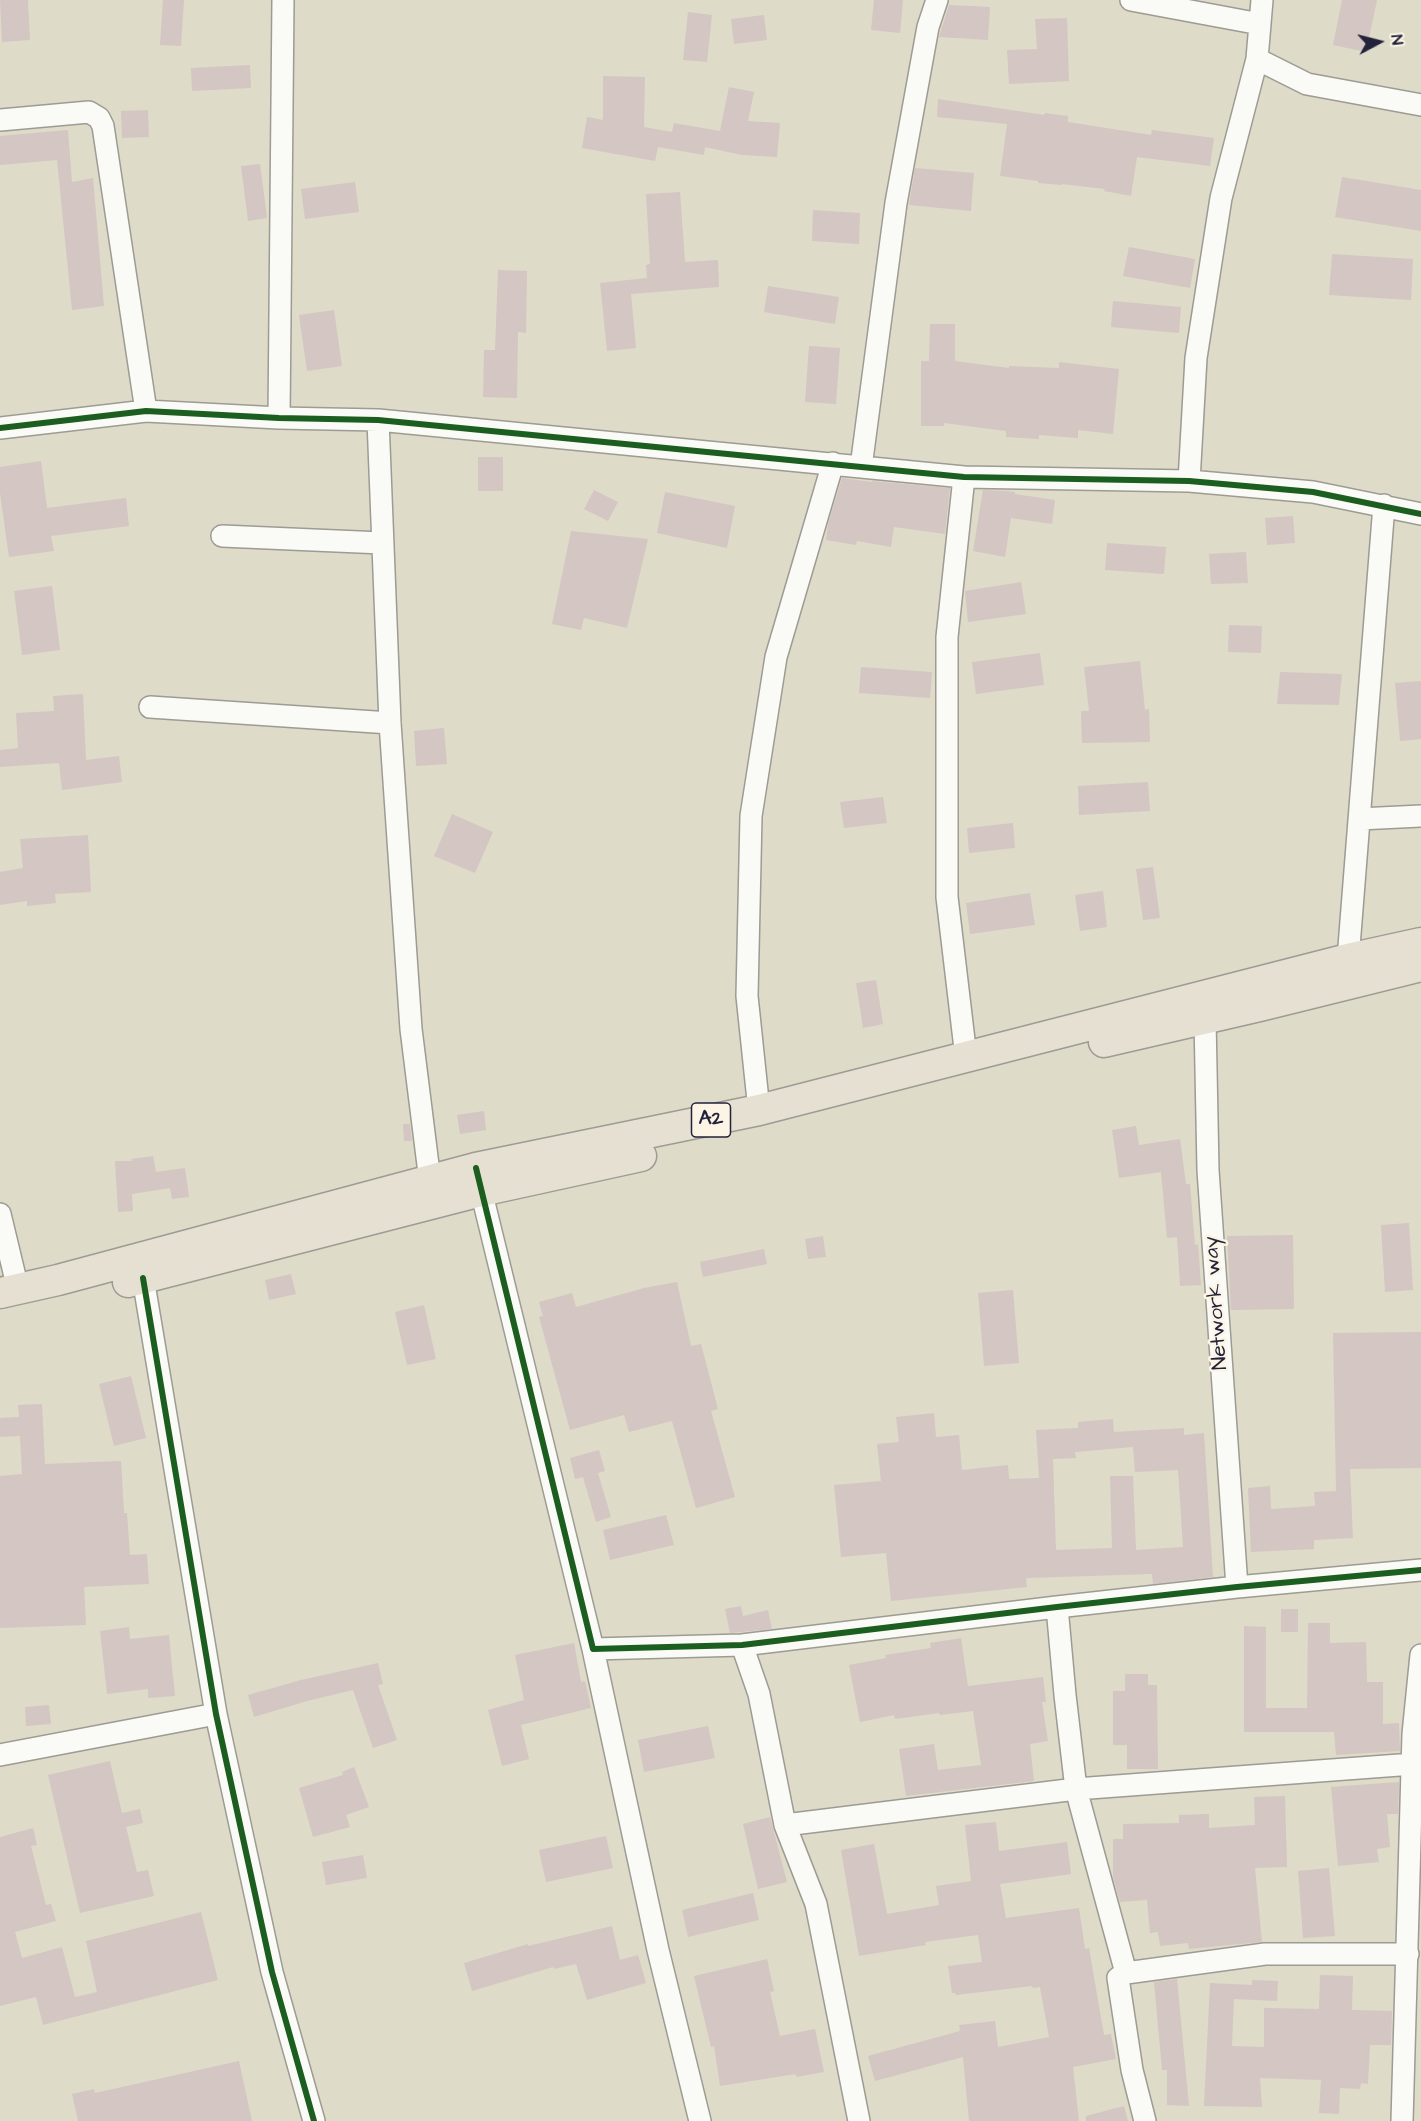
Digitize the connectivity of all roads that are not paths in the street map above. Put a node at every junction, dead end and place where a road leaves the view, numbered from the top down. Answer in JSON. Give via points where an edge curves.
{"nodes":[{"id":1,"x":283,"y":0,"type":"edge"},
{"id":2,"x":937,"y":0,"type":"edge"},
{"id":3,"x":1131,"y":0,"type":"edge"},
{"id":4,"x":1262,"y":0,"type":"edge"},
{"id":5,"x":1260,"y":24,"type":"junction"},
{"id":6,"x":1257,"y":59,"type":"junction"},
{"id":7,"x":1421,"y":105,"type":"edge"},
{"id":8,"x":0,"y":120,"type":"edge"},
{"id":9,"x":146,"y":411,"type":"junction"},
{"id":10,"x":279,"y":418,"type":"junction"},
{"id":11,"x":378,"y":420,"type":"junction"},
{"id":12,"x":0,"y":428,"type":"edge"},
{"id":13,"x":833,"y":463,"type":"junction"},
{"id":14,"x":861,"y":467,"type":"junction"},
{"id":15,"x":964,"y":477,"type":"junction"},
{"id":16,"x":1189,"y":481,"type":"junction"},
{"id":17,"x":1384,"y":505,"type":"junction"},
{"id":18,"x":1421,"y":514,"type":"edge"},
{"id":19,"x":222,"y":536,"type":"dead end"},
{"id":20,"x":382,"y":543,"type":"junction"},
{"id":21,"x":150,"y":707,"type":"dead end"},
{"id":22,"x":390,"y":723,"type":"junction"},
{"id":23,"x":1421,"y":816,"type":"edge"},
{"id":24,"x":1359,"y":819,"type":"junction"},
{"id":25,"x":1421,"y":943,"type":"edge"},
{"id":26,"x":1348,"y":959,"type":"junction"},
{"id":27,"x":1421,"y":966,"type":"edge"},
{"id":28,"x":1204,"y":1019,"type":"junction"},
{"id":29,"x":966,"y":1057,"type":"junction"},
{"id":30,"x":759,"y":1110,"type":"junction"},
{"id":31,"x":430,"y":1180,"type":"junction"},
{"id":32,"x":479,"y":1180,"type":"junction"},
{"id":33,"x":0,"y":1215,"type":"edge"},
{"id":34,"x":143,"y":1278,"type":"junction"},
{"id":35,"x":9,"y":1291,"type":"edge"},
{"id":36,"x":0,"y":1312,"type":"edge"},
{"id":37,"x":1421,"y":1570,"type":"edge"},
{"id":38,"x":1237,"y":1587,"type":"junction"},
{"id":39,"x":1057,"y":1607,"type":"junction"},
{"id":40,"x":742,"y":1645,"type":"junction"},
{"id":41,"x":593,"y":1649,"type":"junction"},
{"id":42,"x":1421,"y":1655,"type":"edge"},
{"id":43,"x":216,"y":1714,"type":"junction"},
{"id":44,"x":0,"y":1755,"type":"edge"},
{"id":45,"x":1413,"y":1764,"type":"junction"},
{"id":46,"x":1076,"y":1789,"type":"junction"},
{"id":47,"x":785,"y":1825,"type":"junction"},
{"id":48,"x":1408,"y":1954,"type":"junction"},
{"id":49,"x":1126,"y":1973,"type":"junction"},
{"id":50,"x":314,"y":2121,"type":"edge"},
{"id":51,"x":700,"y":2121,"type":"edge"},
{"id":52,"x":859,"y":2121,"type":"edge"},
{"id":53,"x":1145,"y":2121,"type":"edge"},
{"id":54,"x":1402,"y":2121,"type":"edge"}],
"edges":[{"from":1,"to":10,"type":"street"},
{"from":2,"to":14,"type":"street","via":[[928,27],[896,203]]},
{"from":3,"to":5,"type":"street"},
{"from":4,"to":5,"type":"street"},
{"from":5,"to":6,"type":"street"},
{"from":6,"to":7,"type":"street","via":[[1307,84]]},
{"from":6,"to":16,"type":"street","via":[[1221,198],[1196,358]]},
{"from":8,"to":9,"type":"street","via":[[89,112],[104,126]]},
{"from":9,"to":10,"type":"street"},
{"from":9,"to":12,"type":"street"},
{"from":10,"to":11,"type":"street"},
{"from":11,"to":13,"type":"street"},
{"from":11,"to":20,"type":"street"},
{"from":13,"to":14,"type":"street"},
{"from":13,"to":30,"type":"street","via":[[776,657],[751,816],[747,996]]},
{"from":14,"to":15,"type":"street"},
{"from":15,"to":16,"type":"street"},
{"from":15,"to":29,"type":"street","via":[[947,637],[947,897]]},
{"from":16,"to":17,"type":"street","via":[[1313,492]]},
{"from":17,"to":18,"type":"street"},
{"from":17,"to":24,"type":"street"},
{"from":19,"to":20,"type":"street"},
{"from":20,"to":22,"type":"street"},
{"from":21,"to":22,"type":"street"},
{"from":22,"to":31,"type":"street","via":[[411,1029]]},
{"from":23,"to":24,"type":"street"},
{"from":24,"to":26,"type":"street"},
{"from":25,"to":26,"type":"highway","number":"A2"},
{"from":26,"to":29,"type":"highway","number":"A2"},
{"from":27,"to":28,"type":"highway","number":"A2"},
{"from":28,"to":32,"type":"highway","number":"A2","via":[[764,1128]]},
{"from":28,"to":38,"type":"street","name":"Network way","via":[[1208,1170]]},
{"from":29,"to":30,"type":"highway","number":"A2"},
{"from":30,"to":32,"type":"highway","number":"A2"},
{"from":31,"to":32,"type":"highway","number":"A2"},
{"from":31,"to":35,"type":"highway","number":"A2"},
{"from":32,"to":34,"type":"highway","number":"A2"},
{"from":32,"to":41,"type":"street"},
{"from":33,"to":35,"type":"street"},
{"from":34,"to":36,"type":"highway","number":"A2"},
{"from":34,"to":43,"type":"street"},
{"from":37,"to":38,"type":"street"},
{"from":38,"to":39,"type":"street"},
{"from":39,"to":40,"type":"street"},
{"from":39,"to":46,"type":"street"},
{"from":40,"to":41,"type":"street"},
{"from":40,"to":47,"type":"street","via":[[759,1694]]},
{"from":41,"to":51,"type":"street","via":[[658,1950]]},
{"from":42,"to":45,"type":"street"},
{"from":43,"to":44,"type":"street"},
{"from":43,"to":50,"type":"street","via":[[272,1972]]},
{"from":45,"to":46,"type":"street"},
{"from":45,"to":48,"type":"street"},
{"from":46,"to":47,"type":"street"},
{"from":46,"to":49,"type":"street"},
{"from":47,"to":52,"type":"street","via":[[816,1904]]},
{"from":48,"to":49,"type":"street","via":[[1265,1954]]},
{"from":48,"to":54,"type":"street"},
{"from":49,"to":53,"type":"street","via":[[1118,1978],[1132,2070]]}]}
